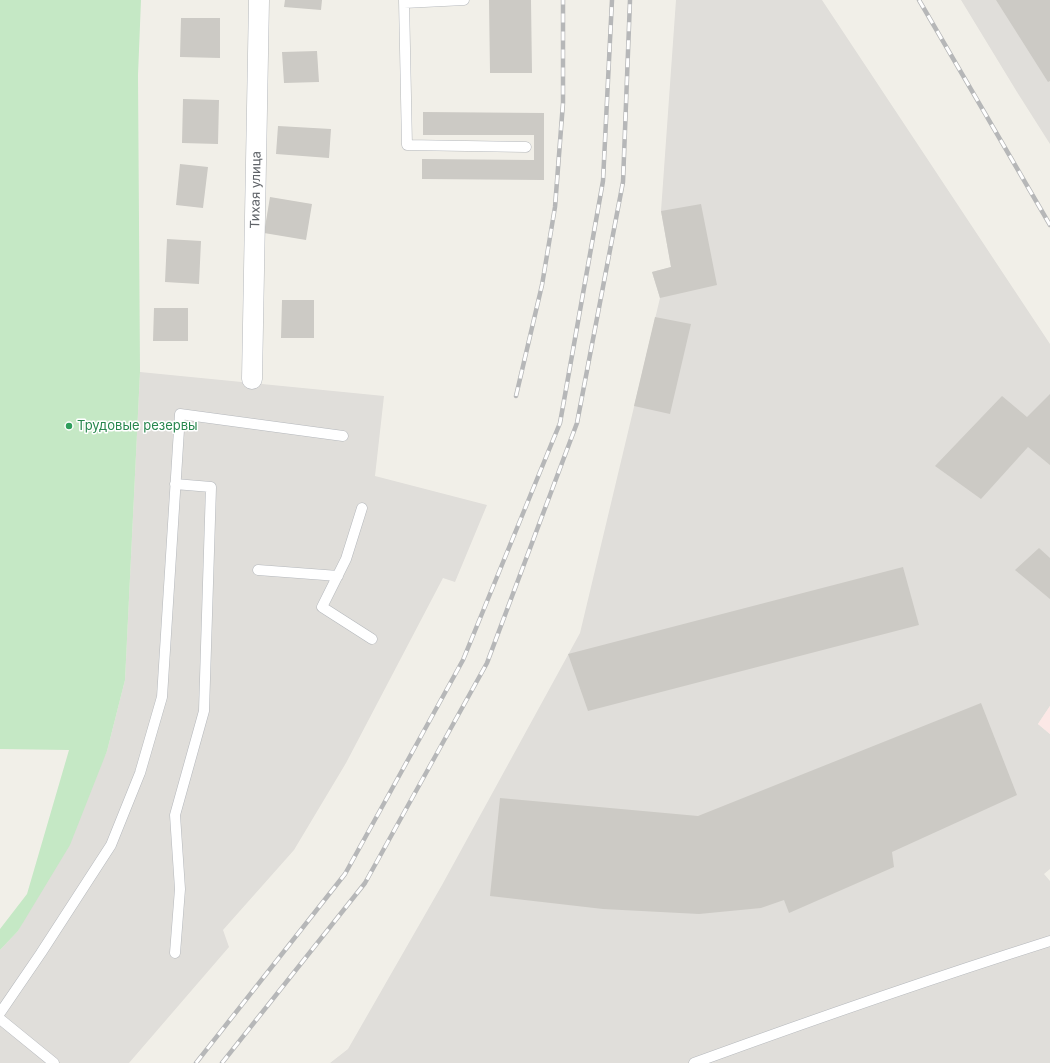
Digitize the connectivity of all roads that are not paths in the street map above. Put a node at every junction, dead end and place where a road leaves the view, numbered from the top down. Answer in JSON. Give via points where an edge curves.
{"nodes":[{"id":1,"x":259,"y":0,"type":"edge"},
{"id":2,"x":464,"y":0,"type":"edge"},
{"id":3,"x":404,"y":1,"type":"edge"},
{"id":4,"x":526,"y":148,"type":"dead end"},
{"id":5,"x":252,"y":380,"type":"dead end"},
{"id":6,"x":344,"y":436,"type":"dead end"},
{"id":7,"x":175,"y":484,"type":"junction"},
{"id":8,"x":362,"y":508,"type":"dead end"},
{"id":9,"x":258,"y":570,"type":"dead end"},
{"id":10,"x":338,"y":576,"type":"junction"},
{"id":11,"x":372,"y":639,"type":"dead end"},
{"id":12,"x":1050,"y":941,"type":"edge"},
{"id":13,"x":175,"y":953,"type":"dead end"},
{"id":14,"x":0,"y":1013,"type":"edge"},
{"id":15,"x":0,"y":1019,"type":"edge"},
{"id":16,"x":54,"y":1063,"type":"edge"},
{"id":17,"x":694,"y":1063,"type":"edge"}],
"edges":[{"from":1,"to":5,"type":"street","name":"Тихая улица"},
{"from":2,"to":3,"type":"lane"},
{"from":3,"to":4,"type":"lane","via":[[407,145]]},
{"from":6,"to":7,"type":"lane","via":[[180,414]]},
{"from":7,"to":13,"type":"lane","via":[[211,487],[204,711],[175,815],[180,889]]},
{"from":7,"to":14,"type":"lane","via":[[162,697],[140,773],[111,845]]},
{"from":8,"to":10,"type":"lane","via":[[346,560]]},
{"from":9,"to":10,"type":"lane"},
{"from":10,"to":11,"type":"lane","via":[[322,607]]},
{"from":12,"to":17,"type":"lane","via":[[824,1016]]},
{"from":15,"to":16,"type":"lane"}]}
